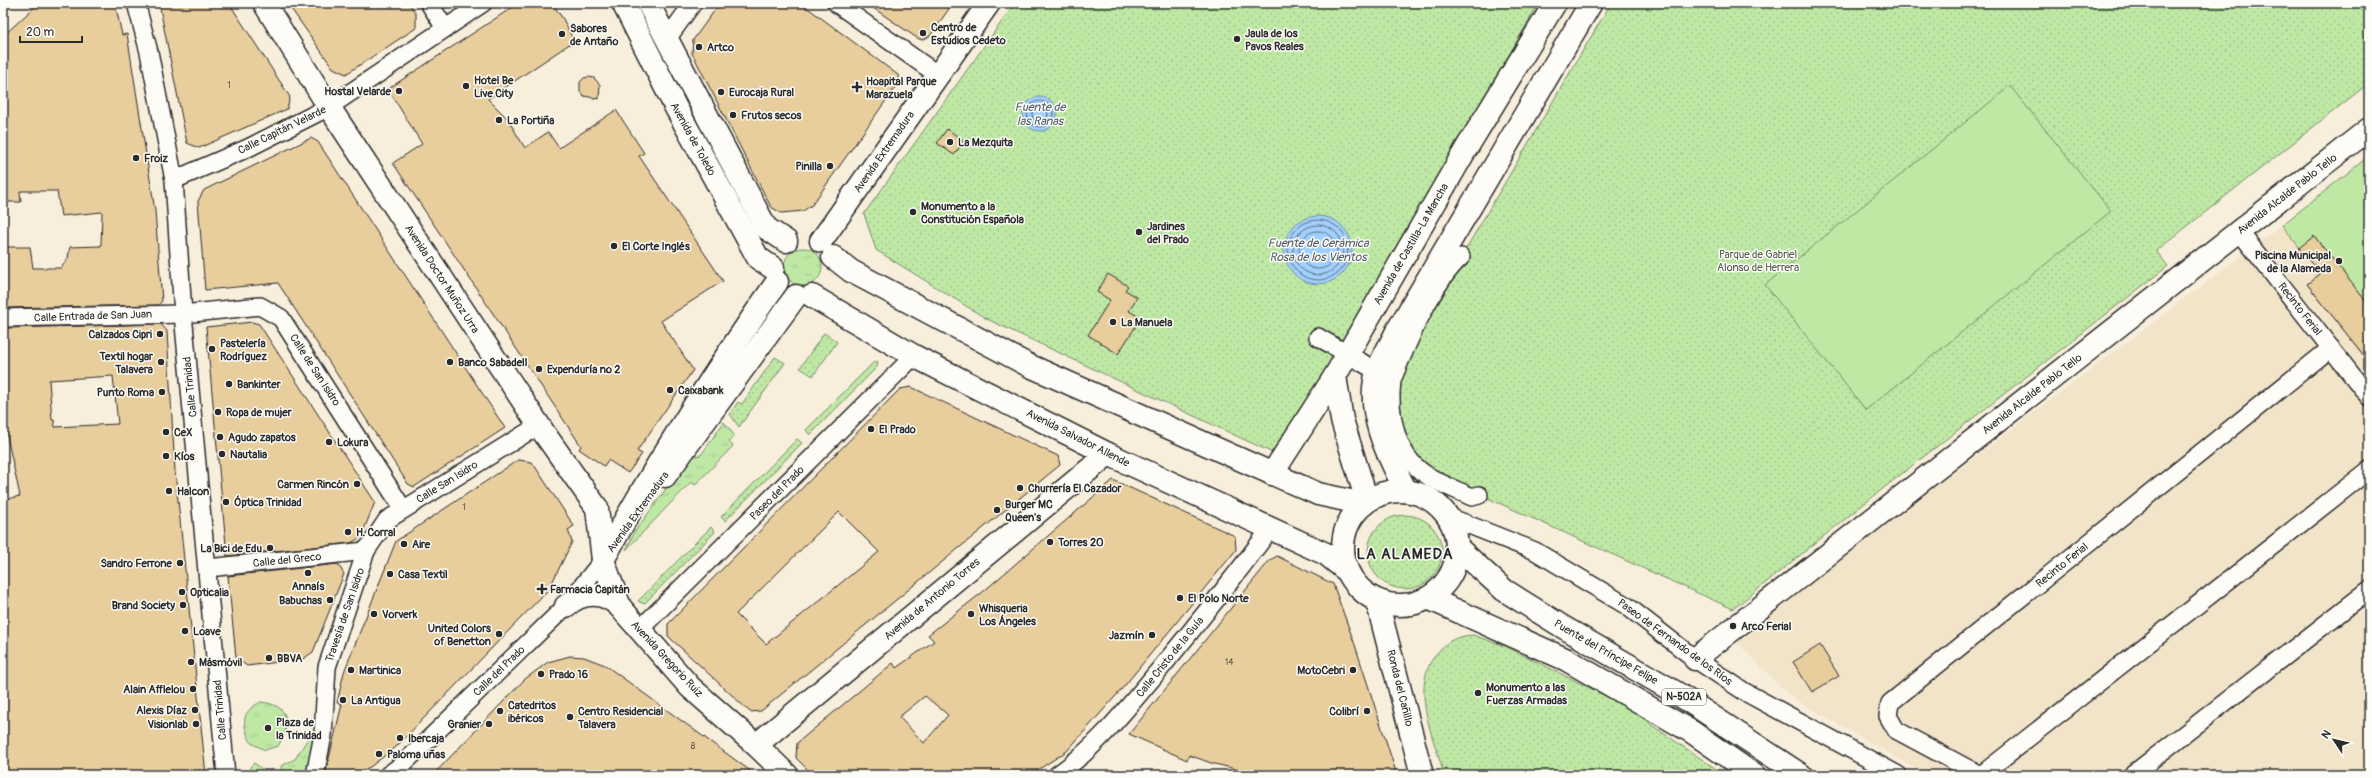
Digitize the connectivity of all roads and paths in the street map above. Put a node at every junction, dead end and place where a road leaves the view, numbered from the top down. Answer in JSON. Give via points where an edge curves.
{"nodes":[{"id":1,"x":136,"y":3,"type":"edge"},
{"id":2,"x":264,"y":3,"type":"edge"},
{"id":3,"x":429,"y":3,"type":"edge"},
{"id":4,"x":483,"y":3,"type":"edge"},
{"id":5,"x":623,"y":3,"type":"edge"},
{"id":6,"x":648,"y":3,"type":"edge"},
{"id":7,"x":693,"y":3,"type":"edge"},
{"id":8,"x":836,"y":3,"type":"edge"},
{"id":9,"x":989,"y":3,"type":"edge"},
{"id":10,"x":1556,"y":3,"type":"edge"},
{"id":11,"x":1590,"y":3,"type":"edge"},
{"id":12,"x":445,"y":28,"type":"junction"},
{"id":13,"x":666,"y":39,"type":"junction"},
{"id":14,"x":938,"y":75,"type":"junction"},
{"id":15,"x":329,"y":107,"type":"junction"},
{"id":16,"x":2369,"y":129,"type":"edge"},
{"id":17,"x":174,"y":180,"type":"junction"},
{"id":18,"x":2239,"y":231,"type":"junction"},
{"id":19,"x":786,"y":241,"type":"junction"},
{"id":20,"x":827,"y":249,"type":"junction"},
{"id":21,"x":1461,"y":257,"type":"dead end"},
{"id":22,"x":775,"y":275,"type":"junction"},
{"id":23,"x":817,"y":289,"type":"junction"},
{"id":24,"x":182,"y":314,"type":"junction"},
{"id":25,"x":3,"y":318,"type":"edge"},
{"id":26,"x":1318,"y":338,"type":"dead end"},
{"id":27,"x":2331,"y":348,"type":"junction"},
{"id":28,"x":914,"y":356,"type":"junction"},
{"id":29,"x":1347,"y":356,"type":"junction"},
{"id":30,"x":1335,"y":376,"type":"junction"},
{"id":31,"x":1385,"y":376,"type":"junction"},
{"id":32,"x":2369,"y":397,"type":"edge"},
{"id":33,"x":539,"y":425,"type":"junction"},
{"id":34,"x":1108,"y":454,"type":"junction"},
{"id":35,"x":2369,"y":470,"type":"edge"},
{"id":36,"x":1272,"y":474,"type":"junction"},
{"id":37,"x":641,"y":489,"type":"junction"},
{"id":38,"x":1406,"y":491,"type":"junction"},
{"id":39,"x":1479,"y":495,"type":"dead end"},
{"id":40,"x":1366,"y":502,"type":"junction"},
{"id":41,"x":597,"y":508,"type":"junction"},
{"id":42,"x":403,"y":509,"type":"junction"},
{"id":43,"x":1449,"y":517,"type":"junction"},
{"id":44,"x":1271,"y":528,"type":"junction"},
{"id":45,"x":1458,"y":548,"type":"junction"},
{"id":46,"x":366,"y":551,"type":"junction"},
{"id":47,"x":603,"y":560,"type":"junction"},
{"id":48,"x":208,"y":568,"type":"junction"},
{"id":49,"x":1347,"y":571,"type":"junction"},
{"id":50,"x":2369,"y":590,"type":"edge"},
{"id":51,"x":1428,"y":598,"type":"junction"},
{"id":52,"x":1377,"y":601,"type":"junction"},
{"id":53,"x":566,"y":606,"type":"junction"},
{"id":54,"x":620,"y":607,"type":"junction"},
{"id":55,"x":639,"y":630,"type":"junction"},
{"id":56,"x":1695,"y":659,"type":"junction"},
{"id":57,"x":756,"y":745,"type":"junction"},
{"id":58,"x":226,"y":775,"type":"edge"},
{"id":59,"x":315,"y":775,"type":"edge"},
{"id":60,"x":388,"y":775,"type":"edge"},
{"id":61,"x":787,"y":775,"type":"edge"},
{"id":62,"x":1057,"y":775,"type":"edge"},
{"id":63,"x":1422,"y":775,"type":"edge"},
{"id":64,"x":1754,"y":775,"type":"edge"},
{"id":65,"x":1800,"y":775,"type":"edge"},
{"id":66,"x":1898,"y":775,"type":"edge"},
{"id":67,"x":1981,"y":775,"type":"edge"},
{"id":68,"x":2132,"y":775,"type":"edge"}],
"edges":[{"from":1,"to":17,"type":"street","name":"Calle Trinidad"},
{"from":2,"to":15,"type":"main road","name":"Avenida Doctor Muñoz Urra"},
{"from":3,"to":12,"type":"street"},
{"from":4,"to":12,"type":"street","name":"Calle Capitán Velarde"},
{"from":5,"to":22,"type":"main road","name":"Avenida de Toledo","via":[[675,106],[758,258]]},
{"from":6,"to":13,"type":"main road","name":"Avenida de Toledo"},
{"from":7,"to":13,"type":"street"},
{"from":8,"to":14,"type":"street"},
{"from":9,"to":14,"type":"main road","name":"Avenida Extremadura"},
{"from":10,"to":29,"type":"main road","name":"Avenida de Castilla-La Mancha","via":[[1466,149]]},
{"from":11,"to":31,"type":"main road","via":[[1397,331]]},
{"from":12,"to":15,"type":"street","name":"Calle Capitán Velarde"},
{"from":13,"to":19,"type":"main road","name":"Avenida de Toledo","via":[[766,228]]},
{"from":14,"to":20,"type":"main road","name":"Avenida Extremadura"},
{"from":15,"to":17,"type":"street","name":"Calle Capitán Velarde","via":[[248,148]]},
{"from":15,"to":33,"type":"main road","name":"Avenida Doctor Muñoz Urra"},
{"from":16,"to":18,"type":"main road","name":"Avenida Alcalde Pablo Tello"},
{"from":17,"to":24,"type":"street","name":"Calle Trinidad"},
{"from":18,"to":27,"type":"street","name":"Recinto Ferial"},
{"from":18,"to":56,"type":"main road","name":"Avenida Alcalde Pablo Tello"},
{"from":19,"to":20,"type":"main road","via":[[806,236]]},
{"from":19,"to":22,"type":"main road","name":"Avenida Extremadura","via":[[776,252]]},
{"from":20,"to":23,"type":"main road","name":"Avenida Extremadura","via":[[834,266]]},
{"from":20,"to":36,"type":"main road","via":[[851,271],[1028,365]]},
{"from":21,"to":31,"type":"street","via":[[1450,267]]},
{"from":22,"to":23,"type":"main road","via":[[783,290]]},
{"from":22,"to":37,"type":"main road","name":"Avenida Extremadura"},
{"from":23,"to":28,"type":"main road","name":"Avenida Salvador Allende"},
{"from":23,"to":47,"type":"main road","name":"Avenida Extremadura"},
{"from":24,"to":25,"type":"street","name":"Calle Entrada de San Juan"},
{"from":24,"to":42,"type":"street","name":"Calle de San Isidro","via":[[260,306],[281,318]]},
{"from":24,"to":48,"type":"street","name":"Calle Trinidad"},
{"from":26,"to":29,"type":"street"},
{"from":27,"to":32,"type":"street","name":"Recinto Ferial"},
{"from":27,"to":67,"type":"street","name":"Recinto Ferial","via":[[1890,703],[1888,716],[1896,730]]},
{"from":28,"to":34,"type":"main road","name":"Avenida Salvador Allende"},
{"from":28,"to":55,"type":"street","name":"Paseo del Prado"},
{"from":29,"to":30,"type":"main road","name":"Avenida de Castilla-La Mancha"},
{"from":29,"to":31,"type":"street"},
{"from":30,"to":36,"type":"main road","name":"Avenida de Castilla-La Mancha"},
{"from":30,"to":40,"type":"main road","via":[[1342,420]]},
{"from":31,"to":38,"type":"main road","via":[[1373,395],[1376,420],[1394,468]]},
{"from":31,"to":39,"type":"street","via":[[1393,425],[1409,460],[1425,474],[1472,497]]},
{"from":33,"to":41,"type":"main road","name":"Avenida Doctor Muñoz Urra"},
{"from":33,"to":42,"type":"street","name":"Calle San Isidro"},
{"from":34,"to":44,"type":"main road","name":"Avenida Salvador Allende"},
{"from":34,"to":57,"type":"main road","name":"Avenida de Antonio Torres"},
{"from":35,"to":67,"type":"street","name":"Recinto Ferial"},
{"from":36,"to":40,"type":"main road","via":[[1318,494]]},
{"from":37,"to":41,"type":"main road","via":[[631,503],[614,515],[602,514]]},
{"from":37,"to":47,"type":"main road","name":"Avenida Extremadura"},
{"from":38,"to":40,"type":"main road","via":[[1390,491]]},
{"from":38,"to":43,"type":"main road","via":[[1430,499]]},
{"from":40,"to":49,"type":"main road","via":[[1347,525],[1343,540],[1343,556]]},
{"from":41,"to":47,"type":"main road","name":"Avenida Doctor Muñoz Urra"},
{"from":42,"to":46,"type":"street","name":"Calle San Isidro","via":[[387,520]]},
{"from":43,"to":45,"type":"main road","via":[[1456,532]]},
{"from":43,"to":56,"type":"street","name":"Paseo de Fernando de los Ríos","via":[[1535,551],[1626,606]]},
{"from":44,"to":49,"type":"main road","name":"Avenida Salvador Allende","via":[[1326,554]]},
{"from":44,"to":62,"type":"street","name":"Calle Cristo de la Guía","via":[[1210,608],[1115,724],[1080,759]]},
{"from":45,"to":51,"type":"main road","via":[[1454,568],[1444,586]]},
{"from":45,"to":65,"type":"main road","name":"Puente del Príncipe Felipe","number":"N-502A","via":[[1504,590],[1675,692]]},
{"from":46,"to":48,"type":"street","name":"Calle del Greco"},
{"from":46,"to":59,"type":"street","name":"Travesía de San Isidro","via":[[327,666],[323,735]]},
{"from":47,"to":53,"type":"street","name":"Calle del Prado"},
{"from":47,"to":54,"type":"main road","name":"Avenida Gregorio Ruiz"},
{"from":48,"to":58,"type":"street","name":"Calle Trinidad"},
{"from":49,"to":52,"type":"main road","via":[[1359,589]]},
{"from":50,"to":68,"type":"street"},
{"from":51,"to":52,"type":"main road","via":[[1412,605],[1394,606]]},
{"from":51,"to":64,"type":"main road","number":"N-502A","via":[[1565,659],[1692,732]]},
{"from":52,"to":63,"type":"main road","name":"Ronda del Cañillo"},
{"from":53,"to":54,"type":"main road","via":[[578,597],[593,594],[608,597]]},
{"from":53,"to":60,"type":"street","name":"Calle del Prado","via":[[402,765]]},
{"from":54,"to":55,"type":"main road","name":"Avenida Gregorio Ruiz"},
{"from":55,"to":57,"type":"main road","name":"Avenida Gregorio Ruiz","via":[[690,687]]},
{"from":56,"to":66,"type":"street","name":"Paseo de Fernando de los Ríos","via":[[1745,692]]},
{"from":57,"to":61,"type":"main road","name":"Avenida Gregorio Ruiz"}]}
